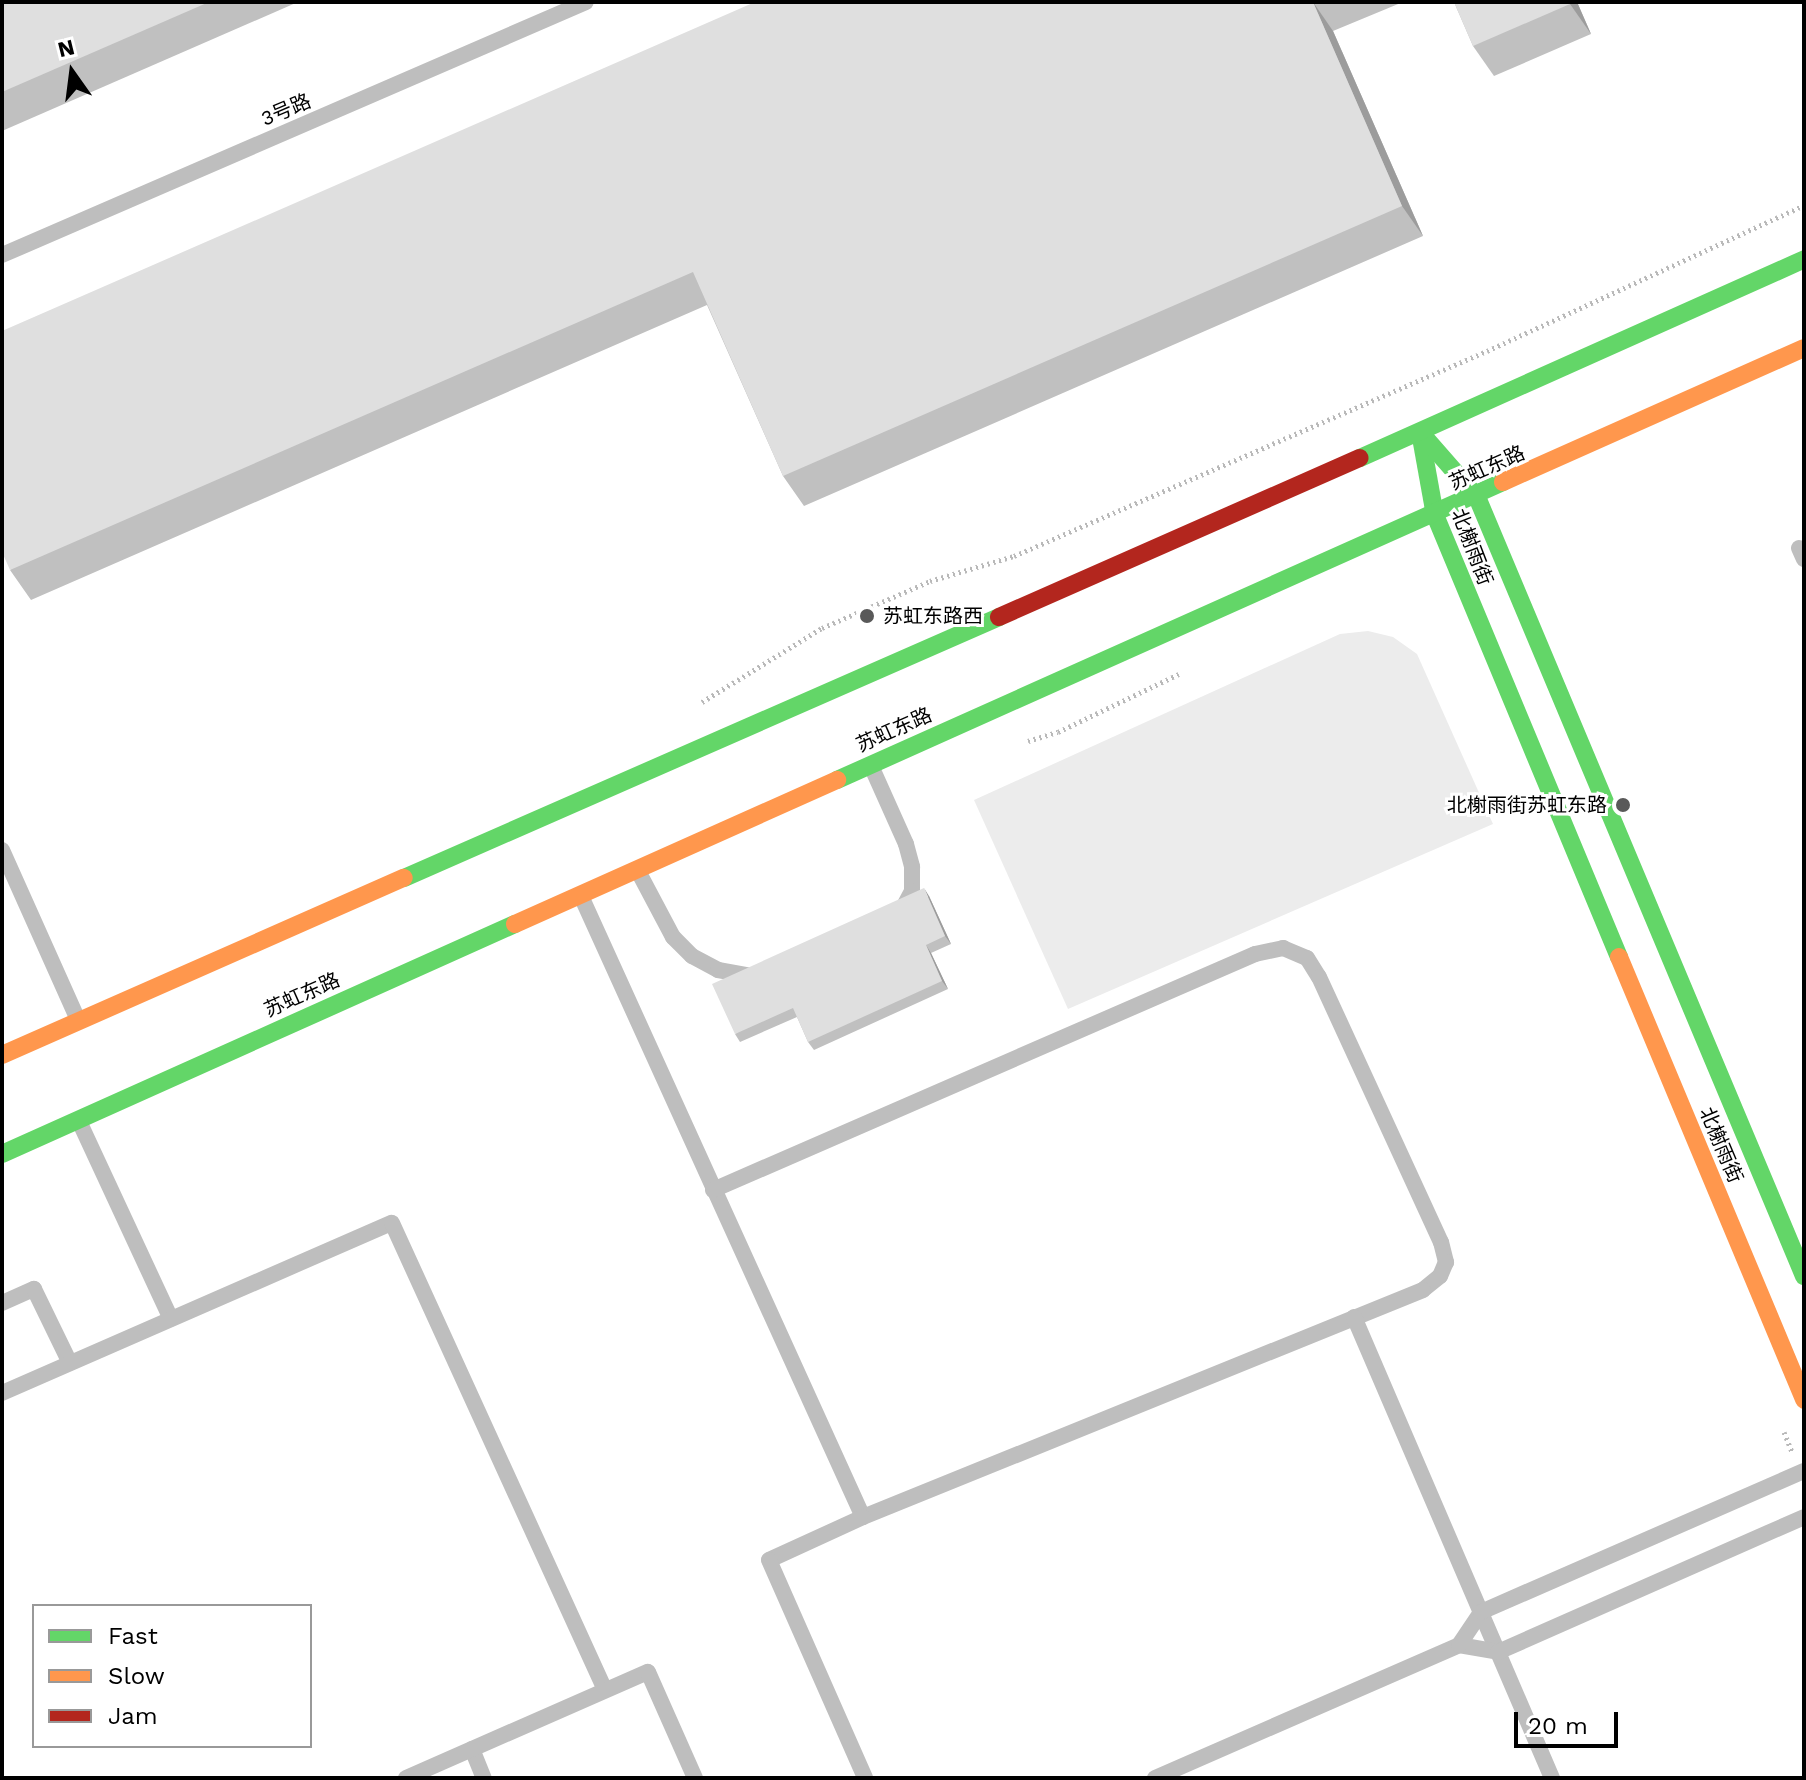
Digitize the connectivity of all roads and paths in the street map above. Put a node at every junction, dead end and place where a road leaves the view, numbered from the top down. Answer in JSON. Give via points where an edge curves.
{"nodes":[{"id":1,"x":586,"y":2,"type":"edge"},
{"id":2,"x":1804,"y":205,"type":"edge"},
{"id":3,"x":2,"y":255,"type":"edge"},
{"id":4,"x":1804,"y":259,"type":"edge"},
{"id":5,"x":1804,"y":348,"type":"edge"},
{"id":6,"x":1420,"y":432,"type":"junction"},
{"id":7,"x":1477,"y":497,"type":"junction"},
{"id":8,"x":1435,"y":515,"type":"junction"},
{"id":9,"x":691,"y":708,"type":"dead end"},
{"id":10,"x":871,"y":764,"type":"junction"},
{"id":11,"x":2,"y":850,"type":"edge"},
{"id":12,"x":637,"y":869,"type":"junction"},
{"id":13,"x":580,"y":895,"type":"junction"},
{"id":14,"x":903,"y":908,"type":"edge"},
{"id":15,"x":752,"y":976,"type":"edge"},
{"id":16,"x":78,"y":1021,"type":"junction"},
{"id":17,"x":2,"y":1055,"type":"edge"},
{"id":18,"x":78,"y":1120,"type":"junction"},
{"id":19,"x":2,"y":1154,"type":"edge"},
{"id":20,"x":713,"y":1190,"type":"junction"},
{"id":21,"x":1804,"y":1276,"type":"edge"},
{"id":22,"x":2,"y":1303,"type":"edge"},
{"id":23,"x":1354,"y":1317,"type":"junction"},
{"id":24,"x":171,"y":1319,"type":"junction"},
{"id":25,"x":70,"y":1363,"type":"junction"},
{"id":26,"x":2,"y":1393,"type":"edge"},
{"id":27,"x":1804,"y":1400,"type":"edge"},
{"id":28,"x":1804,"y":1471,"type":"edge"},
{"id":29,"x":863,"y":1517,"type":"junction"},
{"id":30,"x":1804,"y":1517,"type":"edge"},
{"id":31,"x":1481,"y":1612,"type":"junction"},
{"id":32,"x":1459,"y":1645,"type":"junction"},
{"id":33,"x":1498,"y":1652,"type":"junction"},
{"id":34,"x":605,"y":1690,"type":"junction"},
{"id":35,"x":472,"y":1749,"type":"junction"},
{"id":36,"x":406,"y":1778,"type":"edge"},
{"id":37,"x":484,"y":1778,"type":"edge"},
{"id":38,"x":695,"y":1778,"type":"edge"},
{"id":39,"x":865,"y":1778,"type":"edge"},
{"id":40,"x":1155,"y":1778,"type":"edge"},
{"id":41,"x":1552,"y":1778,"type":"edge"}],
"edges":[{"from":1,"to":3,"type":"lane","name":"3号路"},
{"from":2,"to":9,"type":"path","via":[[1487,351],[1014,556],[930,581],[822,628]]},
{"from":4,"to":6,"type":"main road"},
{"from":5,"to":7,"type":"main road","name":"苏虹东路"},
{"from":6,"to":7,"type":"main road","name":"北榭雨街"},
{"from":6,"to":8,"type":"main road","name":"北榭雨街"},
{"from":6,"to":16,"type":"main road"},
{"from":7,"to":8,"type":"main road","name":"苏虹东路"},
{"from":7,"to":21,"type":"main road","name":"北榭雨街"},
{"from":8,"to":10,"type":"main road","name":"苏虹东路"},
{"from":8,"to":27,"type":"main road","name":"北榭雨街"},
{"from":10,"to":12,"type":"main road","name":"苏虹东路"},
{"from":10,"to":14,"type":"lane","via":[[912,867],[912,891]]},
{"from":11,"to":16,"type":"lane"},
{"from":12,"to":13,"type":"main road","name":"苏虹东路"},
{"from":12,"to":15,"type":"lane","via":[[673,937],[692,956],[718,970]]},
{"from":13,"to":18,"type":"main road","name":"苏虹东路"},
{"from":13,"to":20,"type":"lane"},
{"from":16,"to":17,"type":"main road"},
{"from":18,"to":19,"type":"main road","name":"苏虹东路"},
{"from":18,"to":24,"type":"lane"},
{"from":20,"to":23,"type":"lane","via":[[1255,954],[1283,948],[1307,958],[1319,977],[1446,1262],[1440,1276],[1423,1290]]},
{"from":20,"to":29,"type":"lane"},
{"from":22,"to":25,"type":"lane","via":[[34,1289]]},
{"from":23,"to":29,"type":"lane"},
{"from":23,"to":31,"type":"lane"},
{"from":24,"to":25,"type":"lane"},
{"from":24,"to":34,"type":"lane","via":[[392,1223]]},
{"from":25,"to":26,"type":"lane"},
{"from":28,"to":31,"type":"lane"},
{"from":29,"to":39,"type":"lane","via":[[769,1560]]},
{"from":30,"to":33,"type":"lane"},
{"from":31,"to":32,"type":"lane"},
{"from":31,"to":33,"type":"lane"},
{"from":32,"to":33,"type":"lane"},
{"from":32,"to":40,"type":"lane"},
{"from":33,"to":41,"type":"lane"},
{"from":34,"to":35,"type":"lane"},
{"from":34,"to":38,"type":"lane","via":[[648,1672]]},
{"from":35,"to":36,"type":"lane"},
{"from":35,"to":37,"type":"lane"}]}
